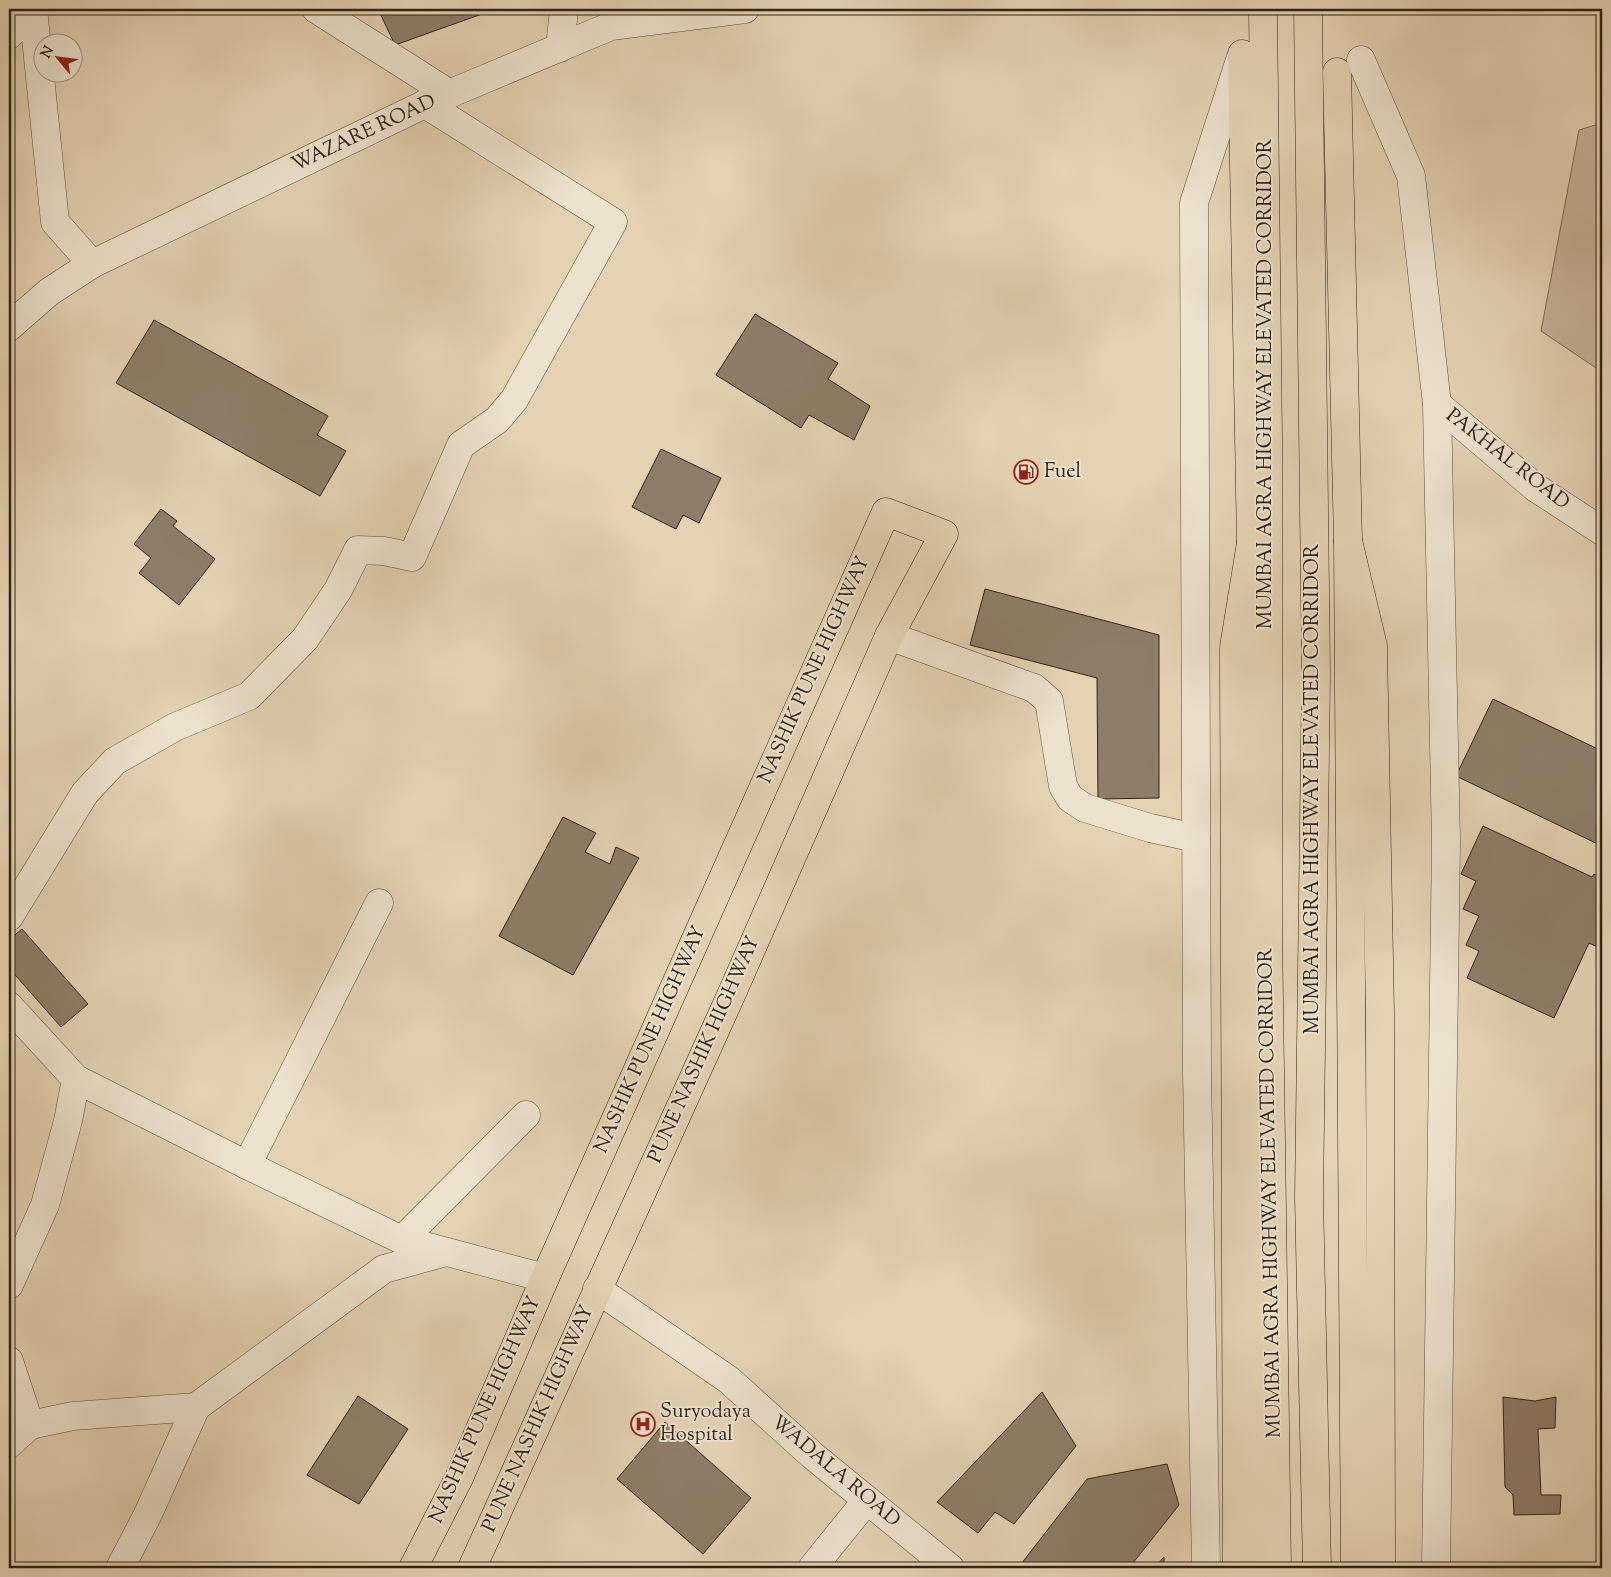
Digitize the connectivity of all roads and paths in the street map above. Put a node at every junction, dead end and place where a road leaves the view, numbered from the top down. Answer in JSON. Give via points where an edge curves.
{"nodes":[{"id":1,"x":33,"y":9,"type":"edge"},
{"id":2,"x":316,"y":9,"type":"edge"},
{"id":3,"x":564,"y":9,"type":"edge"},
{"id":4,"x":745,"y":9,"type":"edge"},
{"id":5,"x":1263,"y":9,"type":"edge"},
{"id":6,"x":1308,"y":9,"type":"edge"},
{"id":7,"x":9,"y":35,"type":"edge"},
{"id":8,"x":560,"y":48,"type":"junction"},
{"id":9,"x":1242,"y":54,"type":"joint"},
{"id":10,"x":1361,"y":60,"type":"dead end"},
{"id":11,"x":1337,"y":72,"type":"dead end"},
{"id":12,"x":450,"y":94,"type":"junction"},
{"id":13,"x":426,"y":104,"type":"junction"},
{"id":14,"x":92,"y":264,"type":"junction"},
{"id":15,"x":9,"y":327,"type":"edge"},
{"id":16,"x":1437,"y":404,"type":"junction"},
{"id":17,"x":886,"y":512,"type":"joint"},
{"id":18,"x":1602,"y":531,"type":"edge"},
{"id":19,"x":1348,"y":541,"type":"junction"},
{"id":20,"x":1251,"y":543,"type":"junction"},
{"id":21,"x":889,"y":636,"type":"junction"},
{"id":22,"x":1196,"y":838,"type":"junction"},
{"id":23,"x":379,"y":903,"type":"dead end"},
{"id":24,"x":9,"y":917,"type":"edge"},
{"id":25,"x":9,"y":1006,"type":"edge"},
{"id":26,"x":76,"y":1079,"type":"junction"},
{"id":27,"x":526,"y":1115,"type":"dead end"},
{"id":28,"x":246,"y":1166,"type":"junction"},
{"id":29,"x":402,"y":1240,"type":"junction"},
{"id":30,"x":449,"y":1251,"type":"junction"},
{"id":31,"x":545,"y":1278,"type":"junction"},
{"id":32,"x":9,"y":1285,"type":"edge"},
{"id":33,"x":597,"y":1289,"type":"junction"},
{"id":34,"x":9,"y":1361,"type":"edge"},
{"id":35,"x":196,"y":1407,"type":"junction"},
{"id":36,"x":30,"y":1425,"type":"junction"},
{"id":37,"x":9,"y":1444,"type":"edge"},
{"id":38,"x":868,"y":1500,"type":"junction"},
{"id":39,"x":120,"y":1568,"type":"edge"},
{"id":40,"x":413,"y":1568,"type":"edge"},
{"id":41,"x":472,"y":1568,"type":"edge"},
{"id":42,"x":812,"y":1568,"type":"edge"},
{"id":43,"x":950,"y":1568,"type":"edge"},
{"id":44,"x":1206,"y":1568,"type":"edge"},
{"id":45,"x":1237,"y":1568,"type":"edge"},
{"id":46,"x":1256,"y":1568,"type":"edge"},
{"id":47,"x":1277,"y":1568,"type":"edge"},
{"id":48,"x":1317,"y":1568,"type":"edge"},
{"id":49,"x":1355,"y":1568,"type":"edge"},
{"id":50,"x":1381,"y":1568,"type":"edge"},
{"id":51,"x":1436,"y":1568,"type":"edge"}],
"edges":[{"from":1,"to":7,"type":"street"},
{"from":1,"to":14,"type":"street","via":[[54,222]]},
{"from":2,"to":12,"type":"street"},
{"from":3,"to":8,"type":"street"},
{"from":4,"to":8,"type":"street","name":"WAZARE ROAD","via":[[611,26]]},
{"from":5,"to":47,"type":"main road","name":"MUMBAI AGRA HIGHWAY ELEVATED CORRIDOR","via":[[1268,437],[1268,930]]},
{"from":6,"to":48,"type":"main road","name":"MUMBAI AGRA HIGHWAY ELEVATED CORRIDOR","via":[[1316,674],[1309,1197]]},
{"from":8,"to":12,"type":"street","name":"WAZARE ROAD"},
{"from":9,"to":20,"type":"main road"},
{"from":9,"to":22,"type":"street","via":[[1194,203]]},
{"from":10,"to":16,"type":"street","via":[[1411,176]]},
{"from":11,"to":19,"type":"main road"},
{"from":12,"to":13,"type":"street","name":"WAZARE ROAD"},
{"from":13,"to":14,"type":"street","name":"WAZARE ROAD"},
{"from":13,"to":24,"type":"street","via":[[613,222],[514,400],[497,420],[461,445],[412,557],[358,550],[338,590],[305,639],[249,696],[174,727],[115,761],[85,793]]},
{"from":14,"to":15,"type":"street","name":"WAZARE ROAD","via":[[49,292]]},
{"from":16,"to":18,"type":"street","name":"PAKHAL ROAD","via":[[1536,488]]},
{"from":16,"to":51,"type":"street","via":[[1446,842]]},
{"from":17,"to":21,"type":"main road","name":"PUNE NASHIK HIGHWAY","via":[[944,534]]},
{"from":17,"to":31,"type":"main road","name":"NASHIK PUNE HIGHWAY"},
{"from":19,"to":49,"type":"main road"},
{"from":19,"to":50,"type":"main road","via":[[1373,646],[1380,1012]]},
{"from":20,"to":45,"type":"main road","via":[[1234,647]]},
{"from":20,"to":46,"type":"main road"},
{"from":21,"to":22,"type":"street","via":[[1034,688],[1049,701],[1063,786],[1070,798],[1085,808]]},
{"from":21,"to":33,"type":"main road","name":"PUNE NASHIK HIGHWAY"},
{"from":22,"to":44,"type":"street"},
{"from":23,"to":28,"type":"street"},
{"from":25,"to":26,"type":"street"},
{"from":26,"to":28,"type":"street"},
{"from":26,"to":32,"type":"street","via":[[45,1205]]},
{"from":27,"to":29,"type":"street"},
{"from":28,"to":29,"type":"street"},
{"from":29,"to":30,"type":"street"},
{"from":30,"to":31,"type":"street"},
{"from":30,"to":35,"type":"street","via":[[384,1269]]},
{"from":31,"to":40,"type":"main road","name":"NASHIK PUNE HIGHWAY","via":[[459,1478]]},
{"from":33,"to":38,"type":"street","name":"WADALA ROAD","via":[[729,1380],[812,1455]]},
{"from":33,"to":41,"type":"main road","name":"PUNE NASHIK HIGHWAY"},
{"from":34,"to":36,"type":"street"},
{"from":35,"to":36,"type":"street","via":[[74,1416]]},
{"from":35,"to":39,"type":"street"},
{"from":36,"to":37,"type":"street"},
{"from":38,"to":42,"type":"street"},
{"from":38,"to":43,"type":"street","name":"WADALA ROAD"}]}
